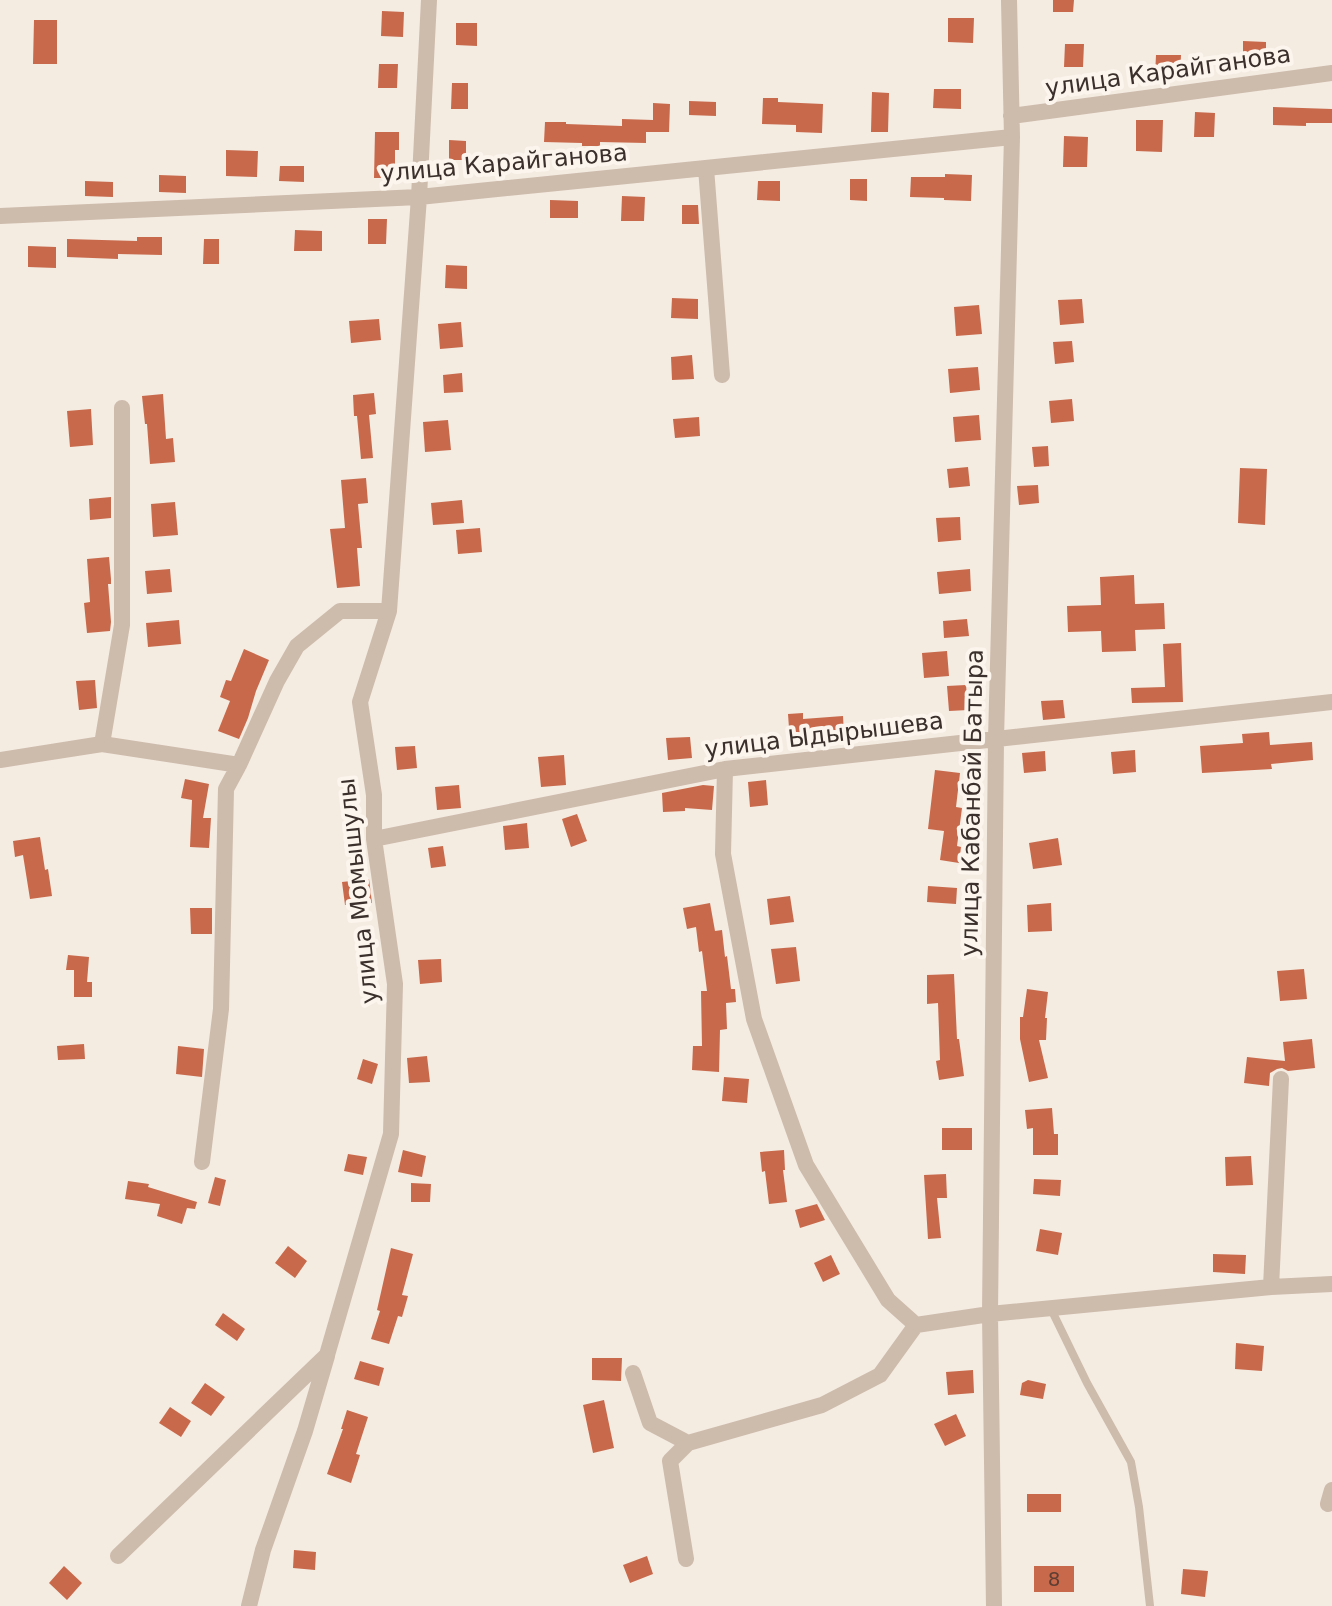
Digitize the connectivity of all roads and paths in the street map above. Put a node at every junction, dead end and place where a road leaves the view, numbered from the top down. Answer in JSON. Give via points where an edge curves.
{"nodes":[{"id":1,"x":429,"y":0,"type":"edge"},
{"id":2,"x":1009,"y":0,"type":"edge"},
{"id":3,"x":1332,"y":73,"type":"edge"},
{"id":4,"x":1011,"y":116,"type":"junction"},
{"id":5,"x":1012,"y":137,"type":"junction"},
{"id":6,"x":706,"y":168,"type":"junction"},
{"id":7,"x":419,"y":197,"type":"junction"},
{"id":8,"x":0,"y":216,"type":"edge"},
{"id":9,"x":722,"y":375,"type":"dead end"},
{"id":10,"x":122,"y":408,"type":"dead end"},
{"id":11,"x":389,"y":611,"type":"junction"},
{"id":12,"x":1332,"y":702,"type":"edge"},
{"id":13,"x":996,"y":739,"type":"junction"},
{"id":14,"x":102,"y":744,"type":"junction"},
{"id":15,"x":0,"y":760,"type":"edge"},
{"id":16,"x":239,"y":765,"type":"junction"},
{"id":17,"x":725,"y":769,"type":"junction"},
{"id":18,"x":374,"y":839,"type":"junction"},
{"id":19,"x":1281,"y":1079,"type":"dead end"},
{"id":20,"x":202,"y":1162,"type":"dead end"},
{"id":21,"x":1271,"y":1287,"type":"junction"},
{"id":22,"x":1331,"y":1289,"type":"edge"},
{"id":23,"x":1051,"y":1308,"type":"junction"},
{"id":24,"x":990,"y":1314,"type":"junction"},
{"id":25,"x":916,"y":1325,"type":"junction"},
{"id":26,"x":327,"y":1355,"type":"junction"},
{"id":27,"x":633,"y":1373,"type":"dead end"},
{"id":28,"x":688,"y":1443,"type":"junction"},
{"id":29,"x":118,"y":1556,"type":"dead end"},
{"id":30,"x":686,"y":1559,"type":"dead end"},
{"id":31,"x":249,"y":1606,"type":"edge"},
{"id":32,"x":994,"y":1606,"type":"edge"},
{"id":33,"x":1150,"y":1606,"type":"edge"}],
"edges":[{"from":1,"to":7,"type":"street","name":"улица Момышулы"},
{"from":2,"to":4,"type":"street","name":"улица Кабанбай Батыра"},
{"from":3,"to":4,"type":"street","name":"улица Карайганова"},
{"from":4,"to":5,"type":"street","name":"улица Кабанбай Батыра"},
{"from":5,"to":6,"type":"street","name":"улица Карайганова"},
{"from":5,"to":13,"type":"street","name":"улица Кабанбай Батыра"},
{"from":6,"to":7,"type":"street","name":"улица Карайганова"},
{"from":6,"to":9,"type":"street"},
{"from":7,"to":8,"type":"street","name":"улица Карайганова"},
{"from":7,"to":11,"type":"street","name":"улица Момышулы"},
{"from":10,"to":14,"type":"street","via":[[122,625]]},
{"from":11,"to":16,"type":"street","via":[[340,611],[297,646]]},
{"from":11,"to":18,"type":"street","name":"улица Момышулы","via":[[360,702],[374,795]]},
{"from":12,"to":13,"type":"street","name":"улица Ыдырышева"},
{"from":13,"to":17,"type":"street","name":"улица Ыдырышева"},
{"from":13,"to":24,"type":"street","name":"улица Кабанбай Батыра"},
{"from":14,"to":15,"type":"street"},
{"from":14,"to":16,"type":"street"},
{"from":16,"to":20,"type":"street","via":[[226,789],[221,1009]]},
{"from":17,"to":18,"type":"street","name":"улица Ыдырышева"},
{"from":17,"to":25,"type":"street","via":[[723,854],[754,1019],[806,1165],[888,1300]]},
{"from":18,"to":26,"type":"street","name":"улица Момышулы","via":[[395,984],[391,1134]]},
{"from":19,"to":21,"type":"street"},
{"from":21,"to":22,"type":"street"},
{"from":21,"to":23,"type":"street"},
{"from":23,"to":24,"type":"street"},
{"from":23,"to":33,"type":"lane","via":[[1131,1462]]},
{"from":24,"to":25,"type":"street"},
{"from":24,"to":32,"type":"street","name":"улица Кабанбай Батыра"},
{"from":25,"to":28,"type":"street","via":[[880,1375],[822,1405]]},
{"from":26,"to":29,"type":"street","name":"улица Момышулы"},
{"from":26,"to":31,"type":"street","name":"улица Момышулы"},
{"from":27,"to":28,"type":"street","via":[[650,1423]]},
{"from":28,"to":30,"type":"street","via":[[670,1461]]}]}
